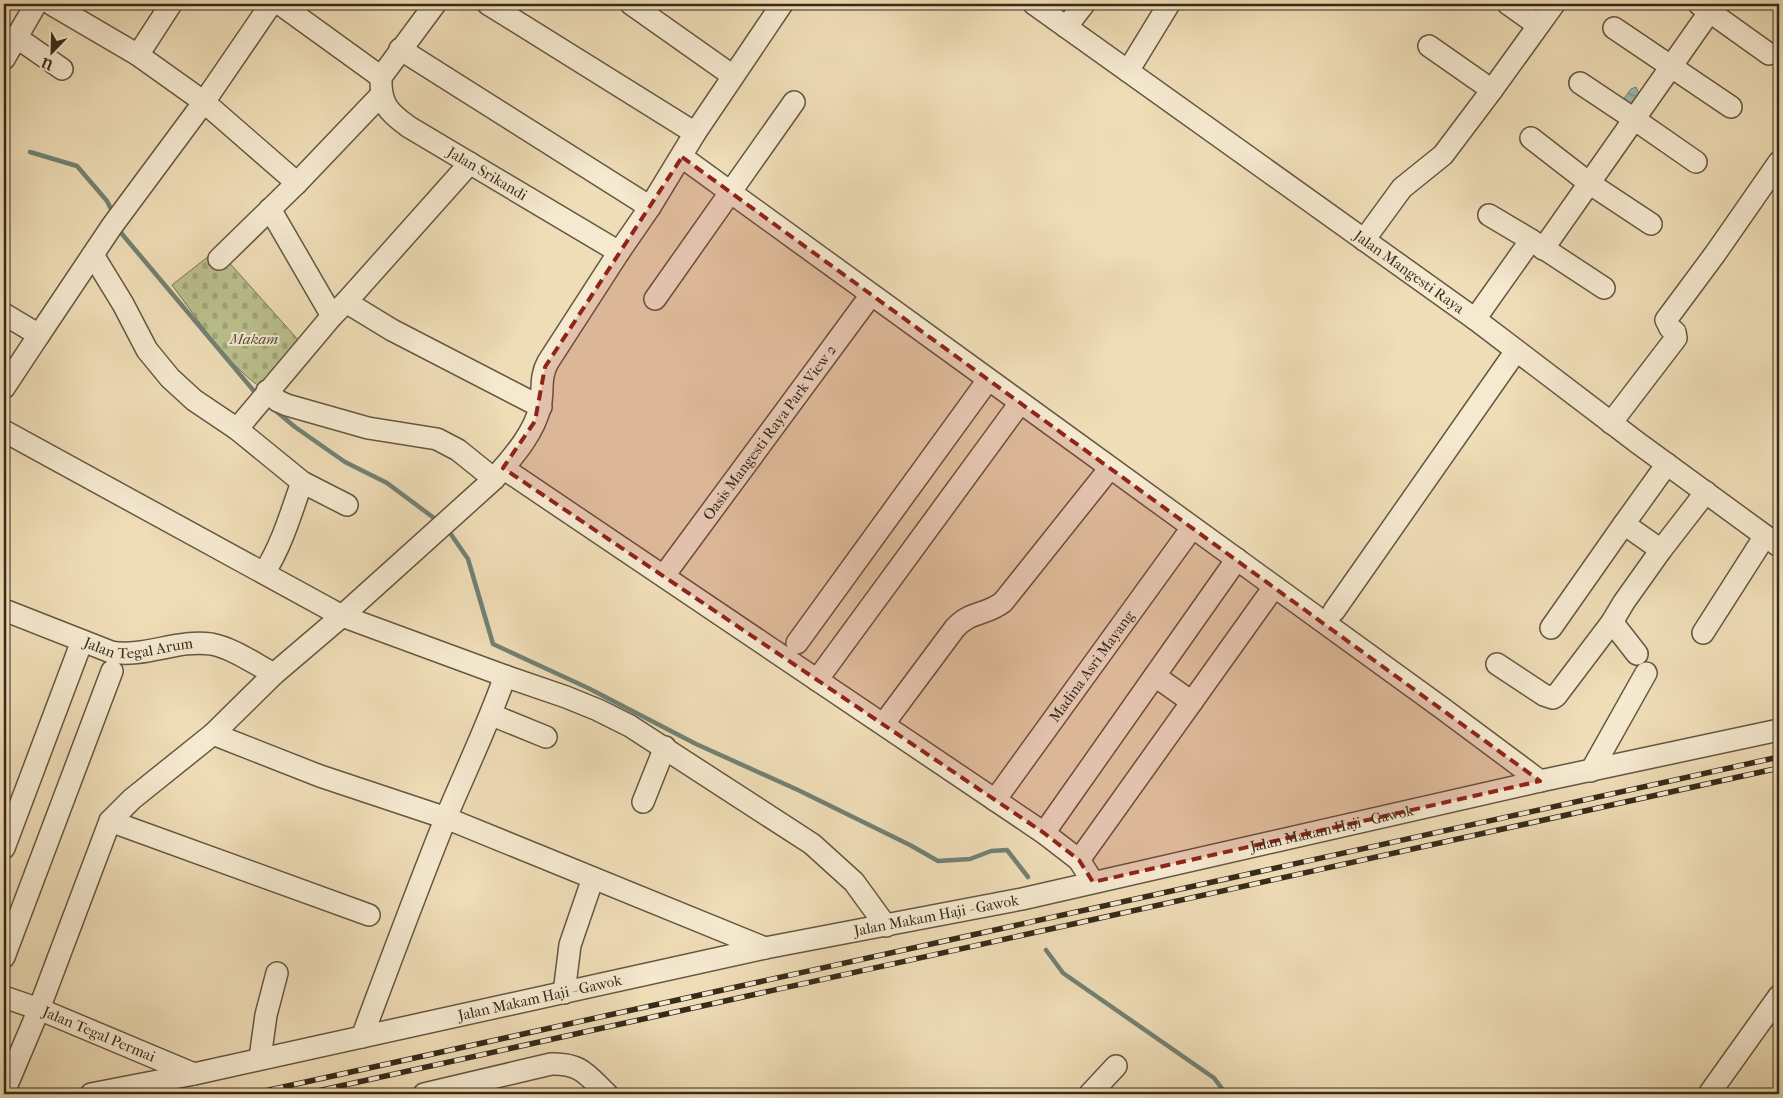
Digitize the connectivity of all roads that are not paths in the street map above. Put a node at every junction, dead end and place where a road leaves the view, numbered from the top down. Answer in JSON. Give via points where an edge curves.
{"nodes":[{"id":1,"x":36,"y":4,"type":"edge"},
{"id":2,"x":51,"y":4,"type":"edge"},
{"id":3,"x":171,"y":4,"type":"edge"},
{"id":4,"x":271,"y":4,"type":"edge"},
{"id":5,"x":280,"y":4,"type":"edge"},
{"id":6,"x":435,"y":4,"type":"edge"},
{"id":7,"x":488,"y":4,"type":"edge"},
{"id":8,"x":631,"y":4,"type":"edge"},
{"id":9,"x":782,"y":4,"type":"edge"},
{"id":10,"x":1034,"y":4,"type":"edge"},
{"id":11,"x":1084,"y":4,"type":"edge"},
{"id":12,"x":1169,"y":4,"type":"edge"},
{"id":13,"x":1508,"y":4,"type":"edge"},
{"id":14,"x":1554,"y":4,"type":"edge"},
{"id":15,"x":1708,"y":6,"type":"edge"},
{"id":16,"x":1538,"y":25,"type":"junction"},
{"id":17,"x":1066,"y":27,"type":"junction"},
{"id":18,"x":1614,"y":28,"type":"dead end"},
{"id":19,"x":16,"y":37,"type":"junction"},
{"id":20,"x":1429,"y":46,"type":"dead end"},
{"id":21,"x":400,"y":50,"type":"junction"},
{"id":22,"x":1769,"y":54,"type":"dead end"},
{"id":23,"x":138,"y":55,"type":"junction"},
{"id":24,"x":4,"y":59,"type":"edge"},
{"id":25,"x":1672,"y":66,"type":"junction"},
{"id":26,"x":62,"y":69,"type":"dead end"},
{"id":27,"x":1128,"y":71,"type":"junction"},
{"id":28,"x":733,"y":76,"type":"junction"},
{"id":29,"x":1580,"y":83,"type":"dead end"},
{"id":30,"x":381,"y":86,"type":"junction"},
{"id":31,"x":1492,"y":90,"type":"junction"},
{"id":32,"x":204,"y":102,"type":"junction"},
{"id":33,"x":794,"y":102,"type":"dead end"},
{"id":34,"x":1731,"y":107,"type":"dead end"},
{"id":35,"x":1634,"y":119,"type":"junction"},
{"id":36,"x":695,"y":133,"type":"junction"},
{"id":37,"x":1531,"y":138,"type":"dead end"},
{"id":38,"x":682,"y":157,"type":"junction"},
{"id":39,"x":1696,"y":162,"type":"dead end"},
{"id":40,"x":1779,"y":162,"type":"edge"},
{"id":41,"x":470,"y":163,"type":"junction"},
{"id":42,"x":297,"y":183,"type":"junction"},
{"id":43,"x":1589,"y":183,"type":"junction"},
{"id":44,"x":730,"y":192,"type":"junction"},
{"id":45,"x":650,"y":206,"type":"junction"},
{"id":46,"x":270,"y":209,"type":"junction"},
{"id":47,"x":1489,"y":215,"type":"dead end"},
{"id":48,"x":1651,"y":224,"type":"dead end"},
{"id":49,"x":1364,"y":240,"type":"junction"},
{"id":50,"x":1537,"y":245,"type":"junction"},
{"id":51,"x":619,"y":252,"type":"junction"},
{"id":52,"x":93,"y":255,"type":"junction"},
{"id":53,"x":219,"y":259,"type":"dead end"},
{"id":54,"x":1604,"y":288,"type":"dead end"},
{"id":55,"x":872,"y":295,"type":"junction"},
{"id":56,"x":655,"y":299,"type":"dead end"},
{"id":57,"x":339,"y":309,"type":"junction"},
{"id":58,"x":4,"y":314,"type":"edge"},
{"id":59,"x":1475,"y":319,"type":"junction"},
{"id":60,"x":39,"y":335,"type":"junction"},
{"id":61,"x":1516,"y":351,"type":"junction"},
{"id":62,"x":988,"y":380,"type":"junction"},
{"id":63,"x":4,"y":388,"type":"edge"},
{"id":64,"x":264,"y":396,"type":"junction"},
{"id":65,"x":1020,"y":403,"type":"junction"},
{"id":66,"x":541,"y":406,"type":"junction"},
{"id":67,"x":1611,"y":423,"type":"junction"},
{"id":68,"x":237,"y":429,"type":"junction"},
{"id":69,"x":4,"y":431,"type":"edge"},
{"id":70,"x":1667,"y":464,"type":"junction"},
{"id":71,"x":1110,"y":468,"type":"junction"},
{"id":72,"x":498,"y":474,"type":"junction"},
{"id":73,"x":302,"y":482,"type":"junction"},
{"id":74,"x":1706,"y":492,"type":"junction"},
{"id":75,"x":348,"y":505,"type":"dead end"},
{"id":76,"x":1624,"y":524,"type":"junction"},
{"id":77,"x":1188,"y":532,"type":"dead end"},
{"id":78,"x":1772,"y":541,"type":"edge"},
{"id":79,"x":1661,"y":550,"type":"junction"},
{"id":80,"x":1237,"y":560,"type":"junction"},
{"id":81,"x":668,"y":570,"type":"dead end"},
{"id":82,"x":264,"y":573,"type":"junction"},
{"id":83,"x":1274,"y":587,"type":"junction"},
{"id":84,"x":4,"y":610,"type":"edge"},
{"id":85,"x":1334,"y":611,"type":"dead end"},
{"id":86,"x":342,"y":616,"type":"junction"},
{"id":87,"x":1612,"y":622,"type":"junction"},
{"id":88,"x":1552,"y":628,"type":"dead end"},
{"id":89,"x":1703,"y":633,"type":"dead end"},
{"id":90,"x":82,"y":641,"type":"junction"},
{"id":91,"x":797,"y":643,"type":"dead end"},
{"id":92,"x":1497,"y":664,"type":"dead end"},
{"id":93,"x":112,"y":672,"type":"dead end"},
{"id":94,"x":274,"y":674,"type":"junction"},
{"id":95,"x":505,"y":676,"type":"junction"},
{"id":96,"x":1155,"y":676,"type":"junction"},
{"id":97,"x":818,"y":680,"type":"junction"},
{"id":98,"x":1192,"y":702,"type":"junction"},
{"id":99,"x":492,"y":715,"type":"junction"},
{"id":100,"x":885,"y":722,"type":"dead end"},
{"id":101,"x":1779,"y":730,"type":"edge"},
{"id":102,"x":213,"y":734,"type":"junction"},
{"id":103,"x":546,"y":737,"type":"dead end"},
{"id":104,"x":665,"y":747,"type":"junction"},
{"id":105,"x":1591,"y":770,"type":"junction"},
{"id":106,"x":1540,"y":781,"type":"junction"},
{"id":107,"x":995,"y":800,"type":"junction"},
{"id":108,"x":643,"y":802,"type":"dead end"},
{"id":109,"x":446,"y":818,"type":"junction"},
{"id":110,"x":110,"y":821,"type":"junction"},
{"id":111,"x":1044,"y":833,"type":"junction"},
{"id":112,"x":4,"y":848,"type":"edge"},
{"id":113,"x":1079,"y":860,"type":"junction"},
{"id":114,"x":593,"y":878,"type":"junction"},
{"id":115,"x":1093,"y":882,"type":"junction"},
{"id":116,"x":368,"y":915,"type":"dead end"},
{"id":117,"x":886,"y":926,"type":"junction"},
{"id":118,"x":764,"y":948,"type":"junction"},
{"id":119,"x":4,"y":957,"type":"edge"},
{"id":120,"x":277,"y":972,"type":"dead end"},
{"id":121,"x":564,"y":993,"type":"junction"},
{"id":122,"x":1779,"y":996,"type":"edge"},
{"id":123,"x":4,"y":997,"type":"edge"},
{"id":124,"x":39,"y":1010,"type":"junction"},
{"id":125,"x":362,"y":1037,"type":"junction"},
{"id":126,"x":260,"y":1058,"type":"junction"},
{"id":127,"x":1116,"y":1066,"type":"dead end"},
{"id":128,"x":194,"y":1074,"type":"junction"},
{"id":129,"x":4,"y":1088,"type":"edge"},
{"id":130,"x":91,"y":1094,"type":"edge"},
{"id":131,"x":424,"y":1094,"type":"edge"},
{"id":132,"x":607,"y":1094,"type":"edge"},
{"id":133,"x":1090,"y":1094,"type":"edge"},
{"id":134,"x":1709,"y":1094,"type":"edge"}],
"edges":[{"from":1,"to":19,"type":"street"},
{"from":2,"to":23,"type":"street"},
{"from":3,"to":23,"type":"street"},
{"from":4,"to":32,"type":"street"},
{"from":5,"to":30,"type":"street"},
{"from":6,"to":21,"type":"street"},
{"from":7,"to":36,"type":"street"},
{"from":8,"to":28,"type":"street"},
{"from":9,"to":28,"type":"street"},
{"from":10,"to":17,"type":"street","name":"Jalan Mangesti Raya"},
{"from":11,"to":17,"type":"street"},
{"from":12,"to":27,"type":"street"},
{"from":13,"to":16,"type":"street"},
{"from":14,"to":16,"type":"street"},
{"from":15,"to":22,"type":"street"},
{"from":15,"to":25,"type":"street"},
{"from":16,"to":31,"type":"street"},
{"from":17,"to":27,"type":"street","name":"Jalan Mangesti Raya"},
{"from":18,"to":25,"type":"street"},
{"from":19,"to":24,"type":"street"},
{"from":19,"to":26,"type":"street"},
{"from":20,"to":31,"type":"street"},
{"from":21,"to":30,"type":"street"},
{"from":21,"to":45,"type":"street"},
{"from":23,"to":32,"type":"street"},
{"from":25,"to":34,"type":"street"},
{"from":25,"to":35,"type":"street"},
{"from":27,"to":49,"type":"street","name":"Jalan Mangesti Raya"},
{"from":28,"to":36,"type":"street"},
{"from":29,"to":35,"type":"street"},
{"from":30,"to":41,"type":"street","name":"Jalan Srikandi","via":[[393,115]]},
{"from":30,"to":42,"type":"street"},
{"from":31,"to":49,"type":"street","via":[[1442,155],[1402,188]]},
{"from":32,"to":42,"type":"street"},
{"from":32,"to":52,"type":"street"},
{"from":33,"to":44,"type":"street"},
{"from":35,"to":39,"type":"street"},
{"from":35,"to":43,"type":"street"},
{"from":36,"to":38,"type":"street"},
{"from":37,"to":43,"type":"street"},
{"from":38,"to":44,"type":"street"},
{"from":38,"to":45,"type":"street"},
{"from":40,"to":67,"type":"street","via":[[1666,320],[1676,338]]},
{"from":41,"to":51,"type":"street","name":"Jalan Srikandi"},
{"from":41,"to":57,"type":"street"},
{"from":42,"to":46,"type":"street"},
{"from":43,"to":48,"type":"street"},
{"from":43,"to":50,"type":"street"},
{"from":44,"to":55,"type":"street"},
{"from":44,"to":56,"type":"street"},
{"from":45,"to":51,"type":"street"},
{"from":46,"to":53,"type":"street"},
{"from":46,"to":57,"type":"street"},
{"from":47,"to":50,"type":"street"},
{"from":49,"to":59,"type":"street","name":"Jalan Mangesti Raya"},
{"from":50,"to":54,"type":"street"},
{"from":50,"to":59,"type":"street"},
{"from":51,"to":66,"type":"street","via":[[546,367]]},
{"from":52,"to":60,"type":"street"},
{"from":52,"to":68,"type":"street","via":[[160,368],[182,390]]},
{"from":55,"to":62,"type":"street"},
{"from":55,"to":81,"type":"street","name":"Oasis Mangesti Raya Park View 2"},
{"from":57,"to":64,"type":"street"},
{"from":57,"to":66,"type":"street","via":[[392,330]]},
{"from":58,"to":60,"type":"street"},
{"from":59,"to":61,"type":"street","name":"Jalan Mangesti Raya"},
{"from":60,"to":63,"type":"street"},
{"from":61,"to":67,"type":"street","name":"Jalan Mangesti Raya"},
{"from":61,"to":85,"type":"street"},
{"from":62,"to":65,"type":"street"},
{"from":62,"to":91,"type":"street"},
{"from":64,"to":68,"type":"street"},
{"from":64,"to":72,"type":"street","via":[[368,428],[437,439]]},
{"from":65,"to":71,"type":"street"},
{"from":65,"to":97,"type":"street"},
{"from":66,"to":72,"type":"street","via":[[530,429]]},
{"from":67,"to":70,"type":"street","name":"Jalan Mangesti Raya"},
{"from":68,"to":73,"type":"street"},
{"from":69,"to":82,"type":"street"},
{"from":70,"to":74,"type":"street","name":"Jalan Mangesti Raya"},
{"from":70,"to":76,"type":"street"},
{"from":71,"to":80,"type":"street"},
{"from":71,"to":100,"type":"street","via":[[1003,602],[994,609],[962,620]]},
{"from":72,"to":86,"type":"street"},
{"from":72,"to":97,"type":"street"},
{"from":73,"to":75,"type":"street"},
{"from":73,"to":82,"type":"street","via":[[282,541]]},
{"from":74,"to":78,"type":"street","name":"Jalan Mangesti Raya"},
{"from":74,"to":79,"type":"street"},
{"from":76,"to":79,"type":"street"},
{"from":76,"to":88,"type":"street"},
{"from":77,"to":107,"type":"street","name":"Madina Asri Mayang"},
{"from":78,"to":89,"type":"street"},
{"from":79,"to":87,"type":"street"},
{"from":80,"to":83,"type":"street"},
{"from":80,"to":96,"type":"street"},
{"from":82,"to":86,"type":"street"},
{"from":83,"to":98,"type":"street"},
{"from":83,"to":106,"type":"street"},
{"from":84,"to":90,"type":"street","name":"Jalan Tegal Arum"},
{"from":86,"to":94,"type":"street"},
{"from":86,"to":95,"type":"street"},
{"from":87,"to":92,"type":"street","via":[[1553,698]]},
{"from":87,"to":105,"type":"street","via":[[1641,664]]},
{"from":90,"to":94,"type":"street","name":"Jalan Tegal Arum","via":[[118,654],[197,644],[213,645]]},
{"from":90,"to":112,"type":"street"},
{"from":93,"to":119,"type":"street"},
{"from":94,"to":102,"type":"street"},
{"from":95,"to":99,"type":"street"},
{"from":95,"to":104,"type":"street","via":[[598,710]]},
{"from":96,"to":98,"type":"street"},
{"from":96,"to":111,"type":"street"},
{"from":97,"to":107,"type":"street"},
{"from":98,"to":113,"type":"street"},
{"from":99,"to":103,"type":"street"},
{"from":99,"to":109,"type":"street"},
{"from":101,"to":105,"type":"street","name":"Jalan Makam Haji - Gawok"},
{"from":102,"to":109,"type":"street","via":[[320,776]]},
{"from":102,"to":110,"type":"street","via":[[132,798]]},
{"from":104,"to":108,"type":"street"},
{"from":104,"to":117,"type":"street","via":[[812,844],[854,882]]},
{"from":105,"to":106,"type":"street","name":"Jalan Makam Haji - Gawok"},
{"from":106,"to":115,"type":"street","name":"Jalan Makam Haji - Gawok"},
{"from":107,"to":111,"type":"street"},
{"from":109,"to":114,"type":"street"},
{"from":109,"to":125,"type":"street"},
{"from":110,"to":116,"type":"street"},
{"from":110,"to":124,"type":"street"},
{"from":111,"to":113,"type":"street"},
{"from":113,"to":115,"type":"street"},
{"from":114,"to":118,"type":"street"},
{"from":114,"to":121,"type":"street","via":[[570,945]]},
{"from":115,"to":117,"type":"street","name":"Jalan Makam Haji - Gawok"},
{"from":117,"to":118,"type":"street","name":"Jalan Makam Haji - Gawok"},
{"from":118,"to":121,"type":"street","name":"Jalan Makam Haji - Gawok"},
{"from":120,"to":126,"type":"street"},
{"from":121,"to":125,"type":"street","name":"Jalan Makam Haji - Gawok"},
{"from":122,"to":134,"type":"street"},
{"from":123,"to":124,"type":"street","name":"Jalan Tegal Permai"},
{"from":124,"to":128,"type":"street","name":"Jalan Tegal Permai"},
{"from":124,"to":129,"type":"street"},
{"from":125,"to":126,"type":"street","name":"Jalan Makam Haji - Gawok"},
{"from":126,"to":128,"type":"street","name":"Jalan Makam Haji - Gawok"},
{"from":127,"to":133,"type":"street"},
{"from":128,"to":130,"type":"street","name":"Jalan Makam Haji - Gawok"},
{"from":131,"to":132,"type":"street","via":[[551,1064],[580,1068]]}]}
